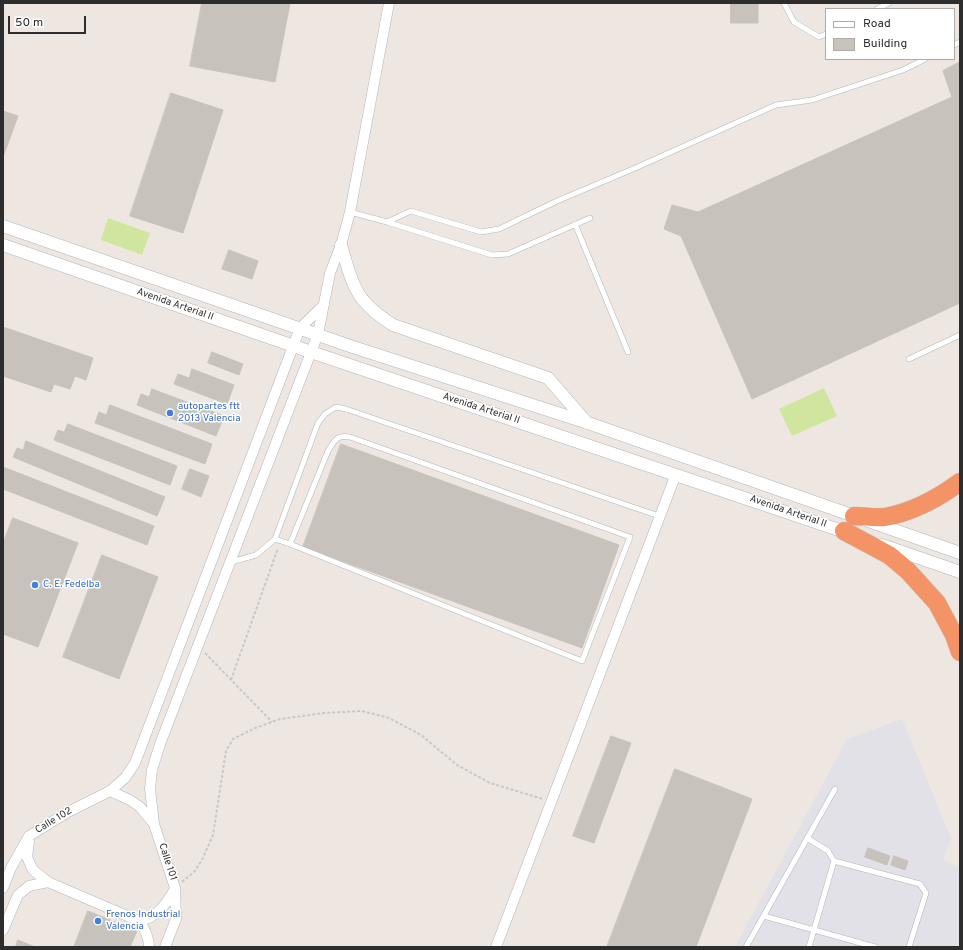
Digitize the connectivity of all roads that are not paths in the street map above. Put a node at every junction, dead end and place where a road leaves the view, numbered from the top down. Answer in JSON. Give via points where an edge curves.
{"nodes":[{"id":1,"x":389,"y":3,"type":"edge"},
{"id":2,"x":784,"y":3,"type":"edge"},
{"id":3,"x":889,"y":3,"type":"edge"},
{"id":4,"x":879,"y":8,"type":"edge"},
{"id":5,"x":825,"y":34,"type":"edge"},
{"id":6,"x":923,"y":60,"type":"edge"},
{"id":7,"x":350,"y":212,"type":"junction"},
{"id":8,"x":590,"y":218,"type":"dead end"},
{"id":9,"x":387,"y":222,"type":"junction"},
{"id":10,"x":575,"y":224,"type":"junction"},
{"id":11,"x":3,"y":226,"type":"edge"},
{"id":12,"x":3,"y":245,"type":"edge"},
{"id":13,"x":340,"y":245,"type":"junction"},
{"id":14,"x":324,"y":305,"type":"junction"},
{"id":15,"x":300,"y":328,"type":"junction"},
{"id":16,"x":318,"y":334,"type":"junction"},
{"id":17,"x":960,"y":335,"type":"edge"},
{"id":18,"x":294,"y":346,"type":"junction"},
{"id":19,"x":312,"y":352,"type":"junction"},
{"id":20,"x":628,"y":352,"type":"dead end"},
{"id":21,"x":909,"y":358,"type":"dead end"},
{"id":22,"x":588,"y":424,"type":"junction"},
{"id":23,"x":676,"y":474,"type":"junction"},
{"id":24,"x":960,"y":482,"type":"edge"},
{"id":25,"x":659,"y":516,"type":"junction"},
{"id":26,"x":854,"y":516,"type":"junction"},
{"id":27,"x":844,"y":531,"type":"junction"},
{"id":28,"x":277,"y":540,"type":"junction"},
{"id":29,"x":290,"y":544,"type":"junction"},
{"id":30,"x":960,"y":553,"type":"edge"},
{"id":31,"x":230,"y":562,"type":"junction"},
{"id":32,"x":960,"y":572,"type":"edge"},
{"id":33,"x":960,"y":652,"type":"edge"},
{"id":34,"x":835,"y":789,"type":"dead end"},
{"id":35,"x":110,"y":791,"type":"junction"},
{"id":36,"x":154,"y":824,"type":"junction"},
{"id":37,"x":29,"y":836,"type":"junction"},
{"id":38,"x":807,"y":838,"type":"junction"},
{"id":39,"x":834,"y":861,"type":"junction"},
{"id":40,"x":48,"y":882,"type":"junction"},
{"id":41,"x":3,"y":888,"type":"edge"},
{"id":42,"x":175,"y":888,"type":"junction"},
{"id":43,"x":764,"y":916,"type":"junction"},
{"id":44,"x":139,"y":921,"type":"junction"},
{"id":45,"x":3,"y":930,"type":"edge"},
{"id":46,"x":814,"y":930,"type":"junction"},
{"id":47,"x":149,"y":947,"type":"edge"},
{"id":48,"x":165,"y":947,"type":"edge"},
{"id":49,"x":496,"y":947,"type":"edge"},
{"id":50,"x":746,"y":947,"type":"edge"},
{"id":51,"x":809,"y":947,"type":"edge"},
{"id":52,"x":875,"y":947,"type":"edge"},
{"id":53,"x":909,"y":947,"type":"edge"}],
"edges":[{"from":1,"to":7,"type":"street"},
{"from":2,"to":5,"type":"lane","via":[[794,22],[819,37]]},
{"from":3,"to":4,"type":"lane"},
{"from":6,"to":9,"type":"lane","via":[[903,70],[812,100],[776,105],[498,229],[481,232],[411,211]]},
{"from":7,"to":9,"type":"lane"},
{"from":7,"to":13,"type":"street"},
{"from":8,"to":10,"type":"lane"},
{"from":9,"to":10,"type":"lane","via":[[492,255],[508,254]]},
{"from":10,"to":20,"type":"lane"},
{"from":11,"to":15,"type":"street","name":"Avenida Arterial II"},
{"from":12,"to":18,"type":"street","name":"Avenida Arterial II"},
{"from":13,"to":14,"type":"street","via":[[330,273]]},
{"from":13,"to":22,"type":"street","via":[[359,296],[374,312],[393,325],[548,378]]},
{"from":14,"to":15,"type":"street"},
{"from":14,"to":16,"type":"street"},
{"from":15,"to":16,"type":"street","name":"Avenida Arterial II"},
{"from":15,"to":18,"type":"street","name":"Calle 102"},
{"from":16,"to":19,"type":"street"},
{"from":16,"to":22,"type":"street","name":"Avenida Arterial II"},
{"from":17,"to":21,"type":"lane"},
{"from":18,"to":19,"type":"street","name":"Avenida Arterial II"},
{"from":18,"to":35,"type":"street","name":"Calle 102","via":[[135,763],[125,778]]},
{"from":19,"to":23,"type":"street","name":"Avenida Arterial II"},
{"from":19,"to":31,"type":"street"},
{"from":22,"to":26,"type":"street","name":"Avenida Arterial II"},
{"from":23,"to":25,"type":"street"},
{"from":23,"to":27,"type":"street","name":"Avenida Arterial II"},
{"from":24,"to":26,"type":"highway","via":[[940,497],[913,510],[883,517]]},
{"from":25,"to":28,"type":"lane","via":[[336,406],[318,423]]},
{"from":25,"to":49,"type":"street"},
{"from":26,"to":30,"type":"street","name":"Avenida Arterial II"},
{"from":27,"to":32,"type":"street","name":"Avenida Arterial II"},
{"from":27,"to":33,"type":"highway","via":[[889,555],[908,571],[937,603]]},
{"from":28,"to":29,"type":"lane"},
{"from":28,"to":31,"type":"lane","via":[[256,555]]},
{"from":29,"to":29,"type":"lane","via":[[328,450],[334,440],[342,436],[630,537],[582,661]]},
{"from":31,"to":36,"type":"street","via":[[152,770],[150,789]]},
{"from":34,"to":38,"type":"lane"},
{"from":35,"to":36,"type":"street","via":[[140,807]]},
{"from":35,"to":37,"type":"street","name":"Calle 102","via":[[68,812]]},
{"from":36,"to":42,"type":"street","name":"Calle 101"},
{"from":37,"to":40,"type":"street","via":[[27,857],[33,870]]},
{"from":37,"to":41,"type":"street","name":"Calle 102"},
{"from":38,"to":39,"type":"lane","via":[[828,851]]},
{"from":38,"to":43,"type":"lane"},
{"from":39,"to":46,"type":"lane"},
{"from":39,"to":53,"type":"lane","via":[[920,884],[926,893]]},
{"from":40,"to":44,"type":"street"},
{"from":40,"to":45,"type":"street","via":[[29,886],[18,895]]},
{"from":42,"to":44,"type":"street","via":[[165,905],[148,920]]},
{"from":42,"to":48,"type":"street","name":"Calle 101","via":[[176,919]]},
{"from":43,"to":46,"type":"lane"},
{"from":43,"to":50,"type":"lane"},
{"from":44,"to":47,"type":"street","via":[[149,940]]},
{"from":46,"to":51,"type":"lane"},
{"from":46,"to":52,"type":"lane"}]}
